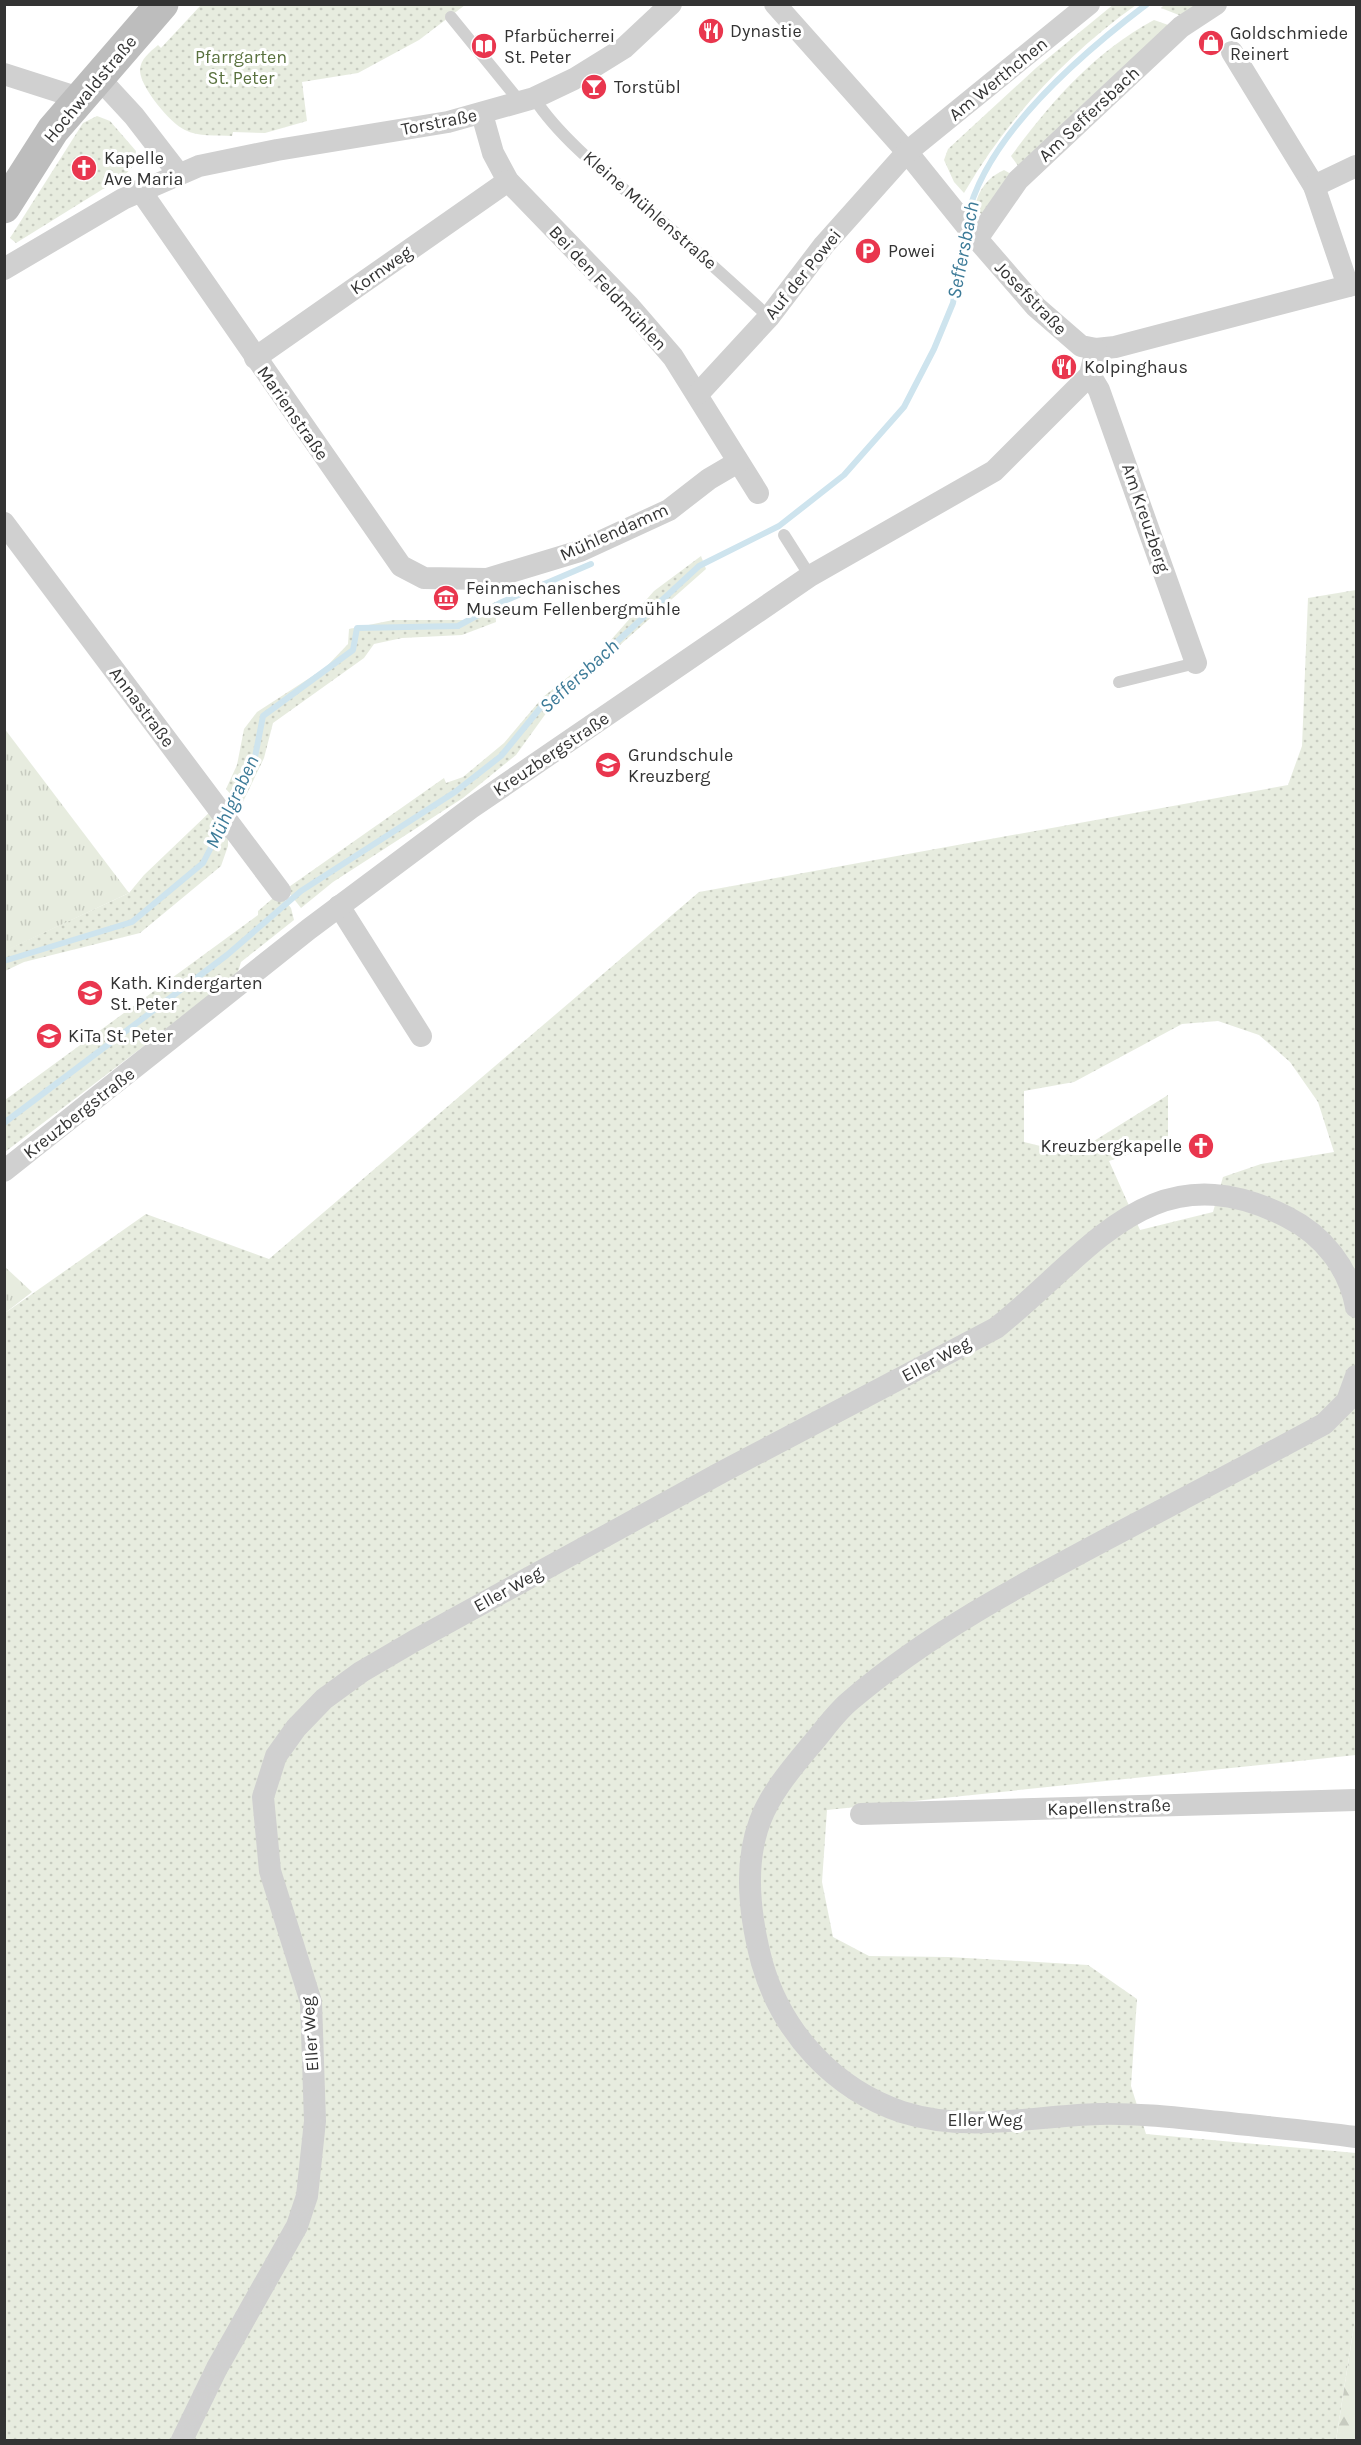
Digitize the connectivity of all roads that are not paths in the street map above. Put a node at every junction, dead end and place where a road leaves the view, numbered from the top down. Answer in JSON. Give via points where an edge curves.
{"nodes":[{"id":1,"x":162,"y":4,"type":"edge"},
{"id":2,"x":672,"y":4,"type":"edge"},
{"id":3,"x":775,"y":4,"type":"edge"},
{"id":4,"x":1216,"y":4,"type":"edge"},
{"id":5,"x":1088,"y":5,"type":"edge"},
{"id":6,"x":451,"y":17,"type":"dead end"},
{"id":7,"x":1232,"y":52,"type":"dead end"},
{"id":8,"x":4,"y":74,"type":"edge"},
{"id":9,"x":88,"y":87,"type":"junction"},
{"id":10,"x":528,"y":101,"type":"junction"},
{"id":11,"x":482,"y":114,"type":"junction"},
{"id":12,"x":907,"y":153,"type":"junction"},
{"id":13,"x":1356,"y":166,"type":"edge"},
{"id":14,"x":178,"y":173,"type":"junction"},
{"id":15,"x":508,"y":181,"type":"junction"},
{"id":16,"x":1314,"y":186,"type":"junction"},
{"id":17,"x":140,"y":190,"type":"junction"},
{"id":18,"x":4,"y":207,"type":"edge"},
{"id":19,"x":973,"y":235,"type":"junction"},
{"id":20,"x":4,"y":269,"type":"edge"},
{"id":21,"x":1352,"y":285,"type":"edge"},
{"id":22,"x":769,"y":317,"type":"junction"},
{"id":23,"x":1096,"y":349,"type":"junction"},
{"id":24,"x":255,"y":358,"type":"junction"},
{"id":25,"x":1090,"y":375,"type":"junction"},
{"id":26,"x":698,"y":394,"type":"junction"},
{"id":27,"x":738,"y":462,"type":"junction"},
{"id":28,"x":758,"y":493,"type":"dead end"},
{"id":29,"x":4,"y":524,"type":"edge"},
{"id":30,"x":784,"y":535,"type":"dead end"},
{"id":31,"x":810,"y":576,"type":"junction"},
{"id":32,"x":481,"y":579,"type":"joint"},
{"id":33,"x":1196,"y":663,"type":"joint"},
{"id":34,"x":1119,"y":682,"type":"dead end"},
{"id":35,"x":280,"y":891,"type":"dead end"},
{"id":36,"x":339,"y":906,"type":"junction"},
{"id":37,"x":421,"y":1036,"type":"dead end"},
{"id":38,"x":4,"y":1171,"type":"edge"},
{"id":39,"x":1356,"y":1307,"type":"edge"},
{"id":40,"x":1356,"y":1376,"type":"edge"},
{"id":41,"x":1356,"y":1800,"type":"edge"},
{"id":42,"x":861,"y":1814,"type":"dead end"},
{"id":43,"x":1356,"y":2137,"type":"edge"},
{"id":44,"x":182,"y":2440,"type":"edge"}],
"edges":[{"from":1,"to":9,"type":"main road","name":"Hochwaldstraße"},
{"from":2,"to":10,"type":"street","name":"Torstraße","via":[[624,48]]},
{"from":3,"to":12,"type":"street","name":"Josefstraße"},
{"from":4,"to":19,"type":"street","name":"Am Seffersbach","via":[[1181,27],[1018,180]]},
{"from":5,"to":12,"type":"street","name":"Am Werthchen"},
{"from":6,"to":10,"type":"lane","name":"Kleine Mühlenstraße"},
{"from":7,"to":16,"type":"street"},
{"from":8,"to":9,"type":"street"},
{"from":9,"to":14,"type":"street","via":[[134,116]]},
{"from":9,"to":18,"type":"main road","name":"Hochwaldstraße","via":[[53,130]]},
{"from":10,"to":11,"type":"street","name":"Torstraße"},
{"from":10,"to":22,"type":"lane","name":"Kleine Mühlenstraße"},
{"from":11,"to":14,"type":"street","name":"Torstraße","via":[[277,150]]},
{"from":11,"to":15,"type":"street","name":"Bei den Feldmühlen","via":[[493,153]]},
{"from":12,"to":19,"type":"street","name":"Josefstraße"},
{"from":12,"to":22,"type":"street","name":"Auf der Powei","via":[[824,245]]},
{"from":13,"to":16,"type":"street"},
{"from":14,"to":17,"type":"street","name":"Torstraße"},
{"from":15,"to":24,"type":"street","name":"Kornweg"},
{"from":15,"to":26,"type":"street","name":"Bei den Feldmühlen","via":[[629,306],[673,357]]},
{"from":16,"to":21,"type":"street"},
{"from":17,"to":20,"type":"street","name":"Torstraße"},
{"from":17,"to":24,"type":"street","name":"Marienstraße"},
{"from":19,"to":23,"type":"street","name":"Josefstraße","via":[[1061,331],[1081,346]]},
{"from":21,"to":23,"type":"street"},
{"from":22,"to":26,"type":"street","name":"Auf der Powei"},
{"from":23,"to":25,"type":"street"},
{"from":24,"to":32,"type":"street","name":"Marienstraße","via":[[401,566],[424,578]]},
{"from":25,"to":31,"type":"street","name":"Kreuzbergstraße","via":[[994,471]]},
{"from":25,"to":33,"type":"street","name":"Am Kreuzberg","via":[[1137,490]]},
{"from":26,"to":27,"type":"street","name":"Bei den Feldmühlen"},
{"from":27,"to":28,"type":"street","name":"Bei den Feldmühlen"},
{"from":27,"to":32,"type":"street","name":"Mühlendamm","via":[[669,510],[580,550]]},
{"from":29,"to":35,"type":"street","name":"Annastraße"},
{"from":30,"to":31,"type":"lane"},
{"from":31,"to":36,"type":"street","name":"Kreuzbergstraße","via":[[471,808]]},
{"from":33,"to":34,"type":"lane"},
{"from":36,"to":37,"type":"street"},
{"from":36,"to":38,"type":"street","name":"Kreuzbergstraße"},
{"from":39,"to":44,"type":"street","name":"Eller Weg","via":[[1347,1276],[1324,1241],[1257,1201],[1219,1193],[1183,1194],[1147,1206],[1110,1227],[1084,1248],[1036,1296],[996,1328],[712,1477],[414,1641],[324,1699],[276,1756],[263,1797],[270,1871],[311,2002],[315,2121],[307,2196],[297,2226],[217,2368]]},
{"from":40,"to":43,"type":"street","name":"Eller Weg","via":[[1347,1401],[1324,1424],[996,1598],[849,1702],[772,1797],[753,1848],[750,1881],[758,1947],[768,1984],[781,2011],[820,2063],[873,2100],[939,2121],[969,2123],[1100,2114],[1184,2118]]},
{"from":41,"to":42,"type":"street","name":"Kapellenstraße"}]}
